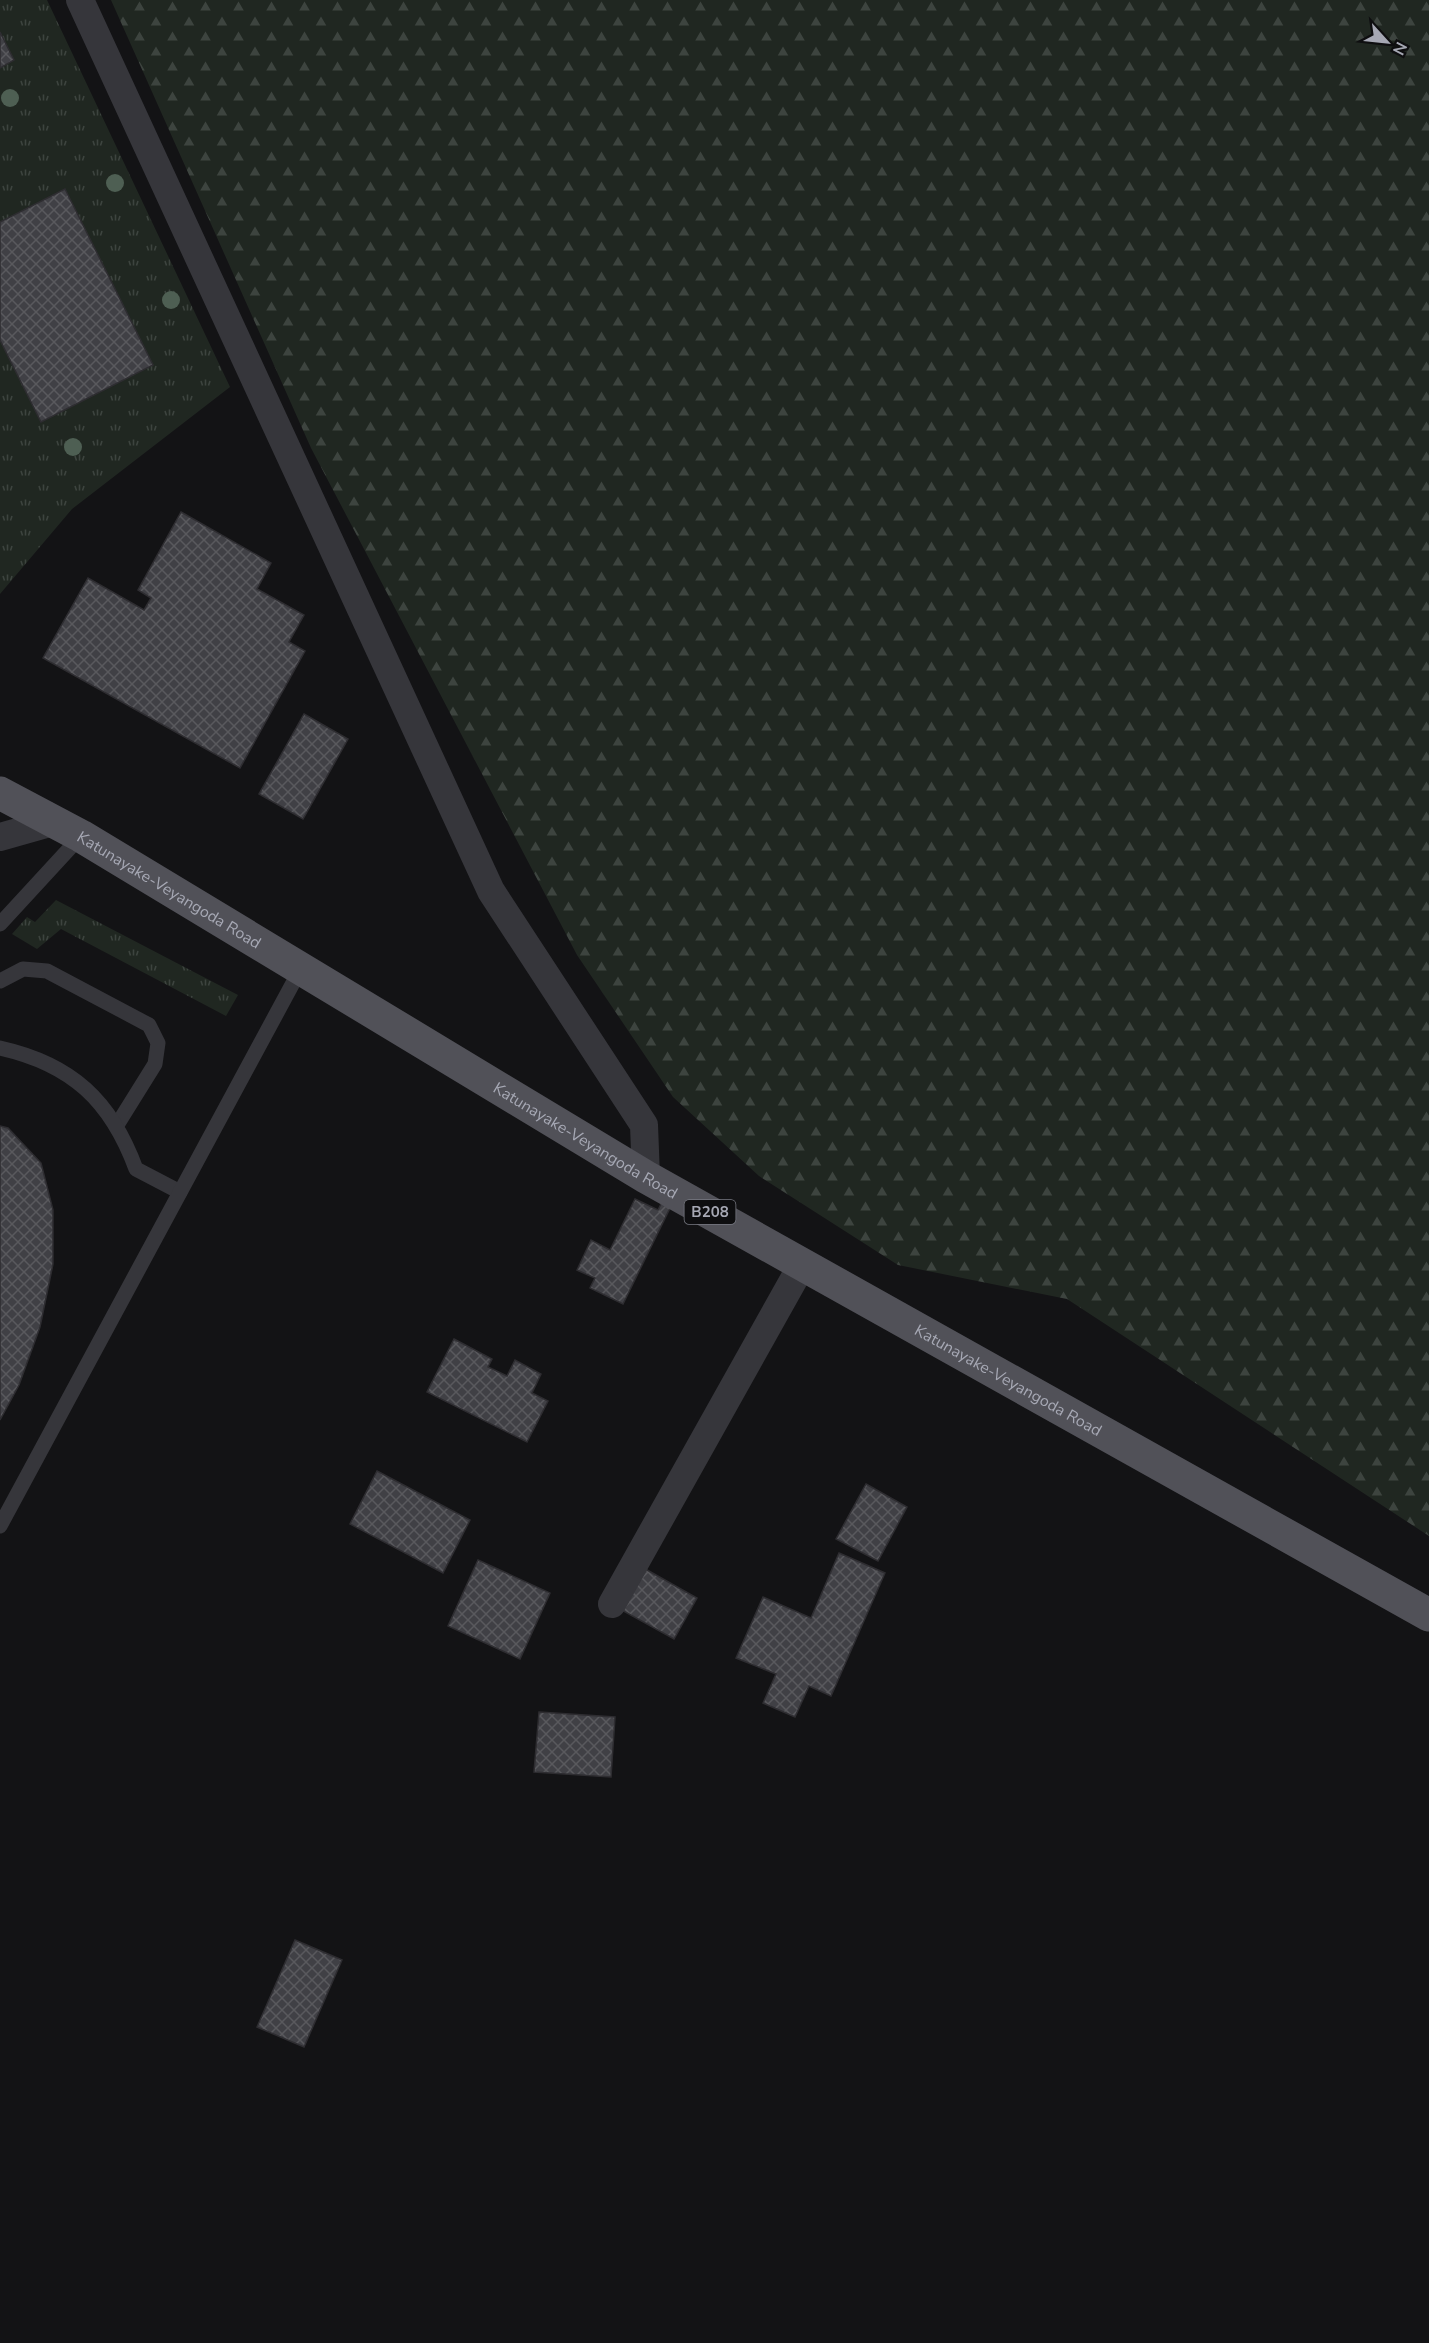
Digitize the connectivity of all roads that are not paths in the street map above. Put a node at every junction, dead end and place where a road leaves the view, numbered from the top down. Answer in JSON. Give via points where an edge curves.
{"nodes":[{"id":1,"x":80,"y":0,"type":"edge"},
{"id":2,"x":0,"y":793,"type":"edge"},
{"id":3,"x":67,"y":829,"type":"junction"},
{"id":4,"x":0,"y":837,"type":"edge"},
{"id":5,"x":0,"y":924,"type":"edge"},
{"id":6,"x":300,"y":970,"type":"junction"},
{"id":7,"x":0,"y":981,"type":"edge"},
{"id":8,"x":0,"y":1048,"type":"edge"},
{"id":9,"x":117,"y":1125,"type":"junction"},
{"id":10,"x":646,"y":1177,"type":"junction"},
{"id":11,"x":180,"y":1192,"type":"junction"},
{"id":12,"x":803,"y":1263,"type":"junction"},
{"id":13,"x":0,"y":1526,"type":"edge"},
{"id":14,"x":612,"y":1604,"type":"dead end"},
{"id":15,"x":1429,"y":1615,"type":"edge"}],
"edges":[{"from":1,"to":10,"type":"street","via":[[491,891],[644,1125]]},
{"from":2,"to":3,"type":"main road","name":"Katunayake-Veyangoda Road","number":"B208"},
{"from":3,"to":4,"type":"street"},
{"from":3,"to":5,"type":"lane"},
{"from":3,"to":6,"type":"main road","name":"Katunayake-Veyangoda Road","number":"B208"},
{"from":6,"to":10,"type":"main road","name":"Katunayake-Veyangoda Road","number":"B208"},
{"from":6,"to":11,"type":"lane"},
{"from":7,"to":9,"type":"lane","via":[[23,969],[47,970],[149,1025],[158,1043],[154,1064]]},
{"from":8,"to":9,"type":"lane","via":[[28,1054],[67,1073],[91,1092]]},
{"from":9,"to":11,"type":"lane","via":[[136,1169]]},
{"from":10,"to":12,"type":"main road","name":"Katunayake-Veyangoda Road","number":"B208"},
{"from":11,"to":13,"type":"lane"},
{"from":12,"to":14,"type":"street"},
{"from":12,"to":15,"type":"main road","name":"Katunayake-Veyangoda Road","number":"B208"}]}
